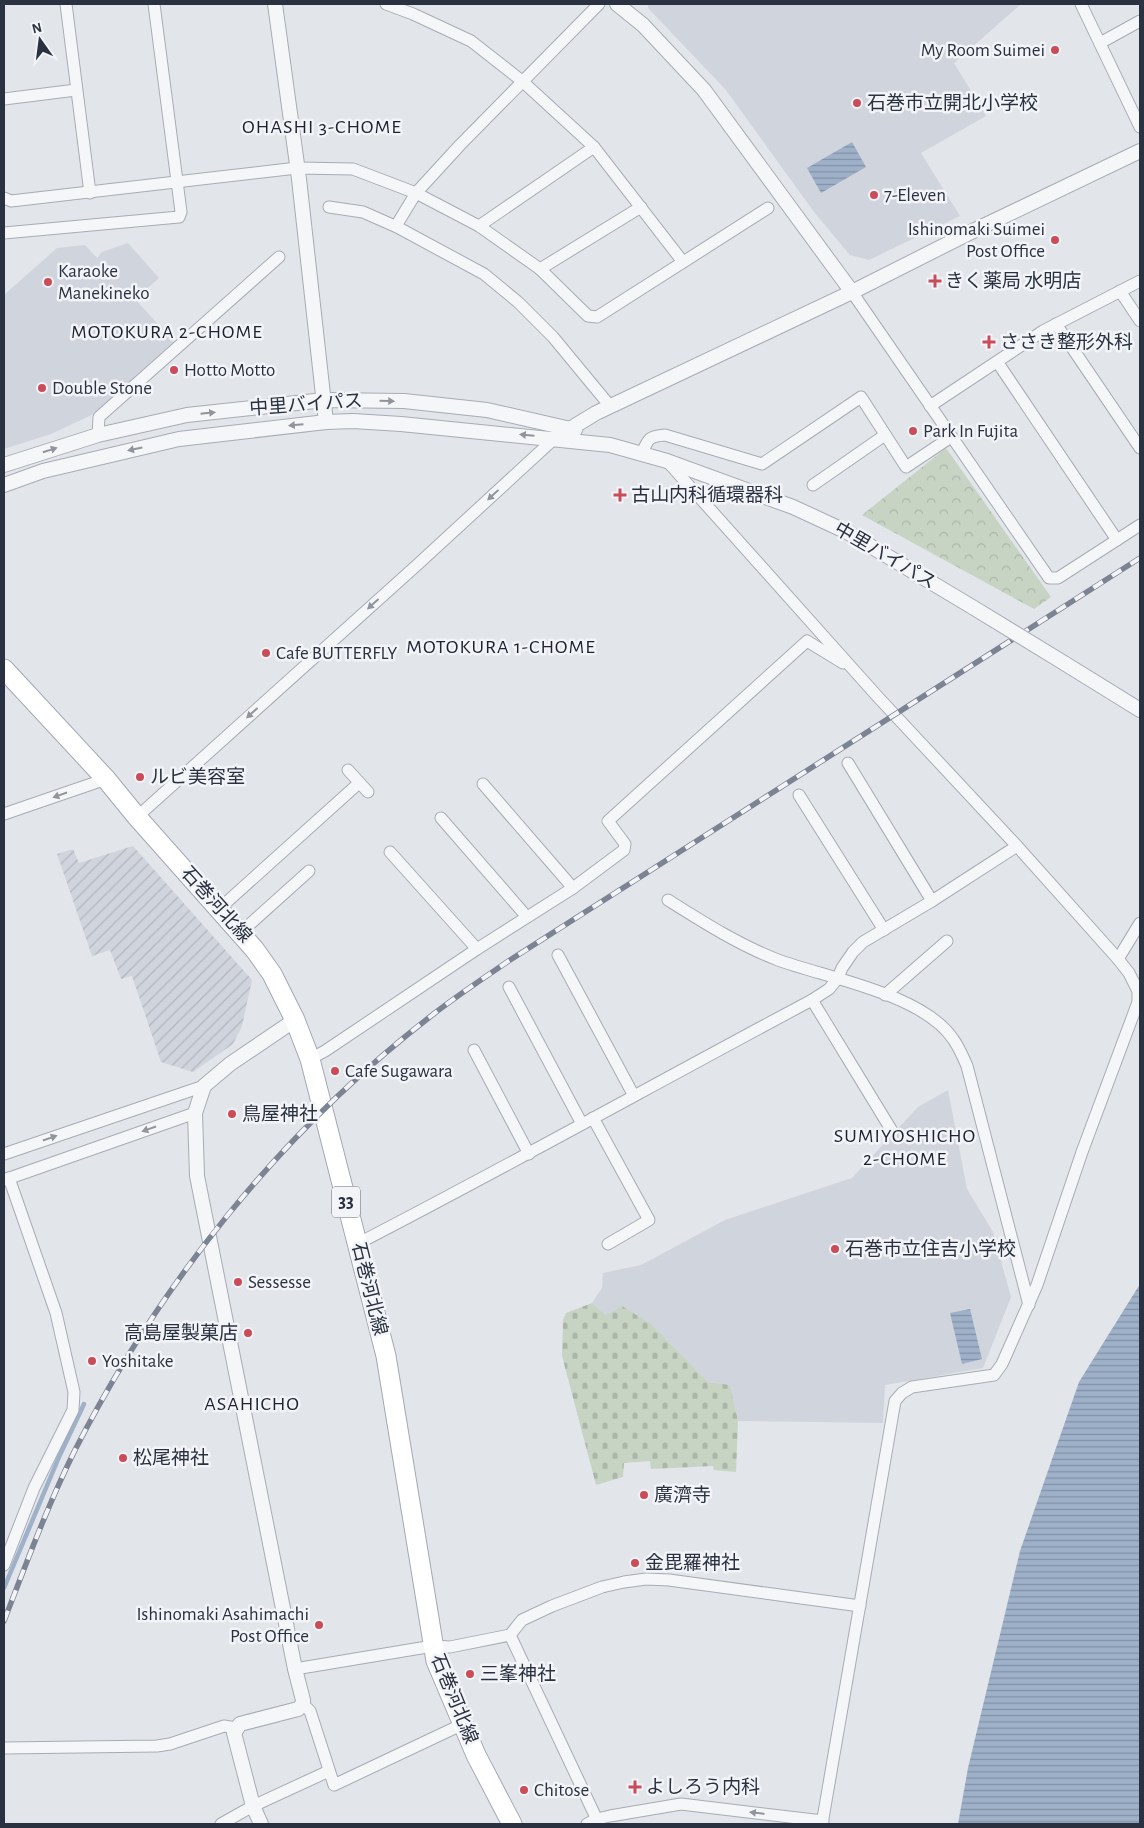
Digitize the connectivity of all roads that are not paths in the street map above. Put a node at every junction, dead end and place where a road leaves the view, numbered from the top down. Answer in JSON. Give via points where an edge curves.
{"nodes":[{"id":1,"x":66,"y":4,"type":"edge"},
{"id":2,"x":154,"y":4,"type":"edge"},
{"id":3,"x":275,"y":4,"type":"edge"},
{"id":4,"x":386,"y":4,"type":"edge"},
{"id":5,"x":599,"y":4,"type":"edge"},
{"id":6,"x":617,"y":4,"type":"edge"},
{"id":7,"x":1081,"y":4,"type":"edge"},
{"id":8,"x":1140,"y":21,"type":"edge"},
{"id":9,"x":1100,"y":43,"type":"junction"},
{"id":10,"x":522,"y":81,"type":"junction"},
{"id":11,"x":76,"y":90,"type":"junction"},
{"id":12,"x":4,"y":100,"type":"edge"},
{"id":13,"x":1140,"y":128,"type":"edge"},
{"id":14,"x":594,"y":148,"type":"junction"},
{"id":15,"x":1140,"y":151,"type":"edge"},
{"id":16,"x":297,"y":168,"type":"junction"},
{"id":17,"x":178,"y":182,"type":"junction"},
{"id":18,"x":90,"y":193,"type":"junction"},
{"id":19,"x":416,"y":193,"type":"junction"},
{"id":20,"x":4,"y":198,"type":"edge"},
{"id":21,"x":329,"y":206,"type":"dead end"},
{"id":22,"x":641,"y":207,"type":"junction"},
{"id":23,"x":768,"y":208,"type":"dead end"},
{"id":24,"x":396,"y":226,"type":"junction"},
{"id":25,"x":479,"y":226,"type":"junction"},
{"id":26,"x":4,"y":233,"type":"edge"},
{"id":27,"x":279,"y":257,"type":"dead end"},
{"id":28,"x":683,"y":262,"type":"junction"},
{"id":29,"x":540,"y":269,"type":"junction"},
{"id":30,"x":1140,"y":280,"type":"edge"},
{"id":31,"x":1120,"y":291,"type":"junction"},
{"id":32,"x":852,"y":292,"type":"junction"},
{"id":33,"x":1140,"y":321,"type":"edge"},
{"id":34,"x":1056,"y":324,"type":"junction"},
{"id":35,"x":998,"y":363,"type":"junction"},
{"id":36,"x":324,"y":400,"type":"junction"},
{"id":37,"x":610,"y":406,"type":"junction"},
{"id":38,"x":930,"y":406,"type":"junction"},
{"id":39,"x":326,"y":422,"type":"junction"},
{"id":40,"x":571,"y":428,"type":"junction"},
{"id":41,"x":98,"y":435,"type":"junction"},
{"id":42,"x":885,"y":435,"type":"junction"},
{"id":43,"x":951,"y":437,"type":"junction"},
{"id":44,"x":555,"y":438,"type":"junction"},
{"id":45,"x":610,"y":444,"type":"junction"},
{"id":46,"x":1140,"y":448,"type":"edge"},
{"id":47,"x":642,"y":453,"type":"junction"},
{"id":48,"x":667,"y":461,"type":"junction"},
{"id":49,"x":4,"y":465,"type":"edge"},
{"id":50,"x":4,"y":485,"type":"edge"},
{"id":51,"x":813,"y":485,"type":"dead end"},
{"id":52,"x":1140,"y":525,"type":"edge"},
{"id":53,"x":1117,"y":540,"type":"junction"},
{"id":54,"x":4,"y":668,"type":"edge"},
{"id":55,"x":855,"y":671,"type":"junction"},
{"id":56,"x":1140,"y":710,"type":"edge"},
{"id":57,"x":848,"y":763,"type":"dead end"},
{"id":58,"x":348,"y":770,"type":"dead end"},
{"id":59,"x":106,"y":779,"type":"junction"},
{"id":60,"x":360,"y":783,"type":"junction"},
{"id":61,"x":483,"y":784,"type":"dead end"},
{"id":62,"x":368,"y":792,"type":"dead end"},
{"id":63,"x":799,"y":795,"type":"dead end"},
{"id":64,"x":4,"y":814,"type":"edge"},
{"id":65,"x":137,"y":817,"type":"junction"},
{"id":66,"x":441,"y":818,"type":"dead end"},
{"id":67,"x":1017,"y":846,"type":"junction"},
{"id":68,"x":390,"y":852,"type":"dead end"},
{"id":69,"x":309,"y":871,"type":"dead end"},
{"id":70,"x":573,"y":888,"type":"junction"},
{"id":71,"x":668,"y":900,"type":"dead end"},
{"id":72,"x":932,"y":901,"type":"junction"},
{"id":73,"x":219,"y":909,"type":"junction"},
{"id":74,"x":527,"y":917,"type":"junction"},
{"id":75,"x":1140,"y":923,"type":"edge"},
{"id":76,"x":884,"y":930,"type":"junction"},
{"id":77,"x":240,"y":932,"type":"junction"},
{"id":78,"x":947,"y":941,"type":"dead end"},
{"id":79,"x":478,"y":949,"type":"junction"},
{"id":80,"x":558,"y":955,"type":"dead end"},
{"id":81,"x":1118,"y":959,"type":"junction"},
{"id":82,"x":838,"y":978,"type":"junction"},
{"id":83,"x":509,"y":987,"type":"dead end"},
{"id":84,"x":885,"y":995,"type":"junction"},
{"id":85,"x":812,"y":1000,"type":"junction"},
{"id":86,"x":295,"y":1020,"type":"junction"},
{"id":87,"x":474,"y":1050,"type":"dead end"},
{"id":88,"x":310,"y":1059,"type":"junction"},
{"id":89,"x":204,"y":1086,"type":"junction"},
{"id":90,"x":634,"y":1096,"type":"junction"},
{"id":91,"x":195,"y":1113,"type":"junction"},
{"id":92,"x":593,"y":1118,"type":"junction"},
{"id":93,"x":582,"y":1124,"type":"junction"},
{"id":94,"x":892,"y":1131,"type":"dead end"},
{"id":95,"x":4,"y":1154,"type":"edge"},
{"id":96,"x":529,"y":1154,"type":"junction"},
{"id":97,"x":6,"y":1179,"type":"edge"},
{"id":98,"x":357,"y":1244,"type":"junction"},
{"id":99,"x":608,"y":1244,"type":"dead end"},
{"id":100,"x":1027,"y":1308,"type":"junction"},
{"id":101,"x":4,"y":1565,"type":"edge"},
{"id":102,"x":860,"y":1606,"type":"junction"},
{"id":103,"x":510,"y":1635,"type":"junction"},
{"id":104,"x":433,"y":1646,"type":"junction"},
{"id":105,"x":295,"y":1669,"type":"junction"},
{"id":106,"x":303,"y":1704,"type":"junction"},
{"id":107,"x":463,"y":1724,"type":"junction"},
{"id":108,"x":236,"y":1728,"type":"junction"},
{"id":109,"x":4,"y":1748,"type":"edge"},
{"id":110,"x":329,"y":1771,"type":"junction"},
{"id":111,"x":253,"y":1806,"type":"junction"},
{"id":112,"x":594,"y":1823,"type":"edge"},
{"id":113,"x":822,"y":1823,"type":"edge"},
{"id":114,"x":221,"y":1824,"type":"edge"},
{"id":115,"x":261,"y":1824,"type":"edge"},
{"id":116,"x":512,"y":1824,"type":"edge"}],
"edges":[{"from":1,"to":11,"type":"street"},
{"from":2,"to":17,"type":"street"},
{"from":3,"to":16,"type":"street"},
{"from":4,"to":10,"type":"street","via":[[471,41]]},
{"from":5,"to":10,"type":"street"},
{"from":6,"to":32,"type":"street","via":[[643,25],[704,90]]},
{"from":7,"to":9,"type":"street"},
{"from":8,"to":9,"type":"street"},
{"from":9,"to":13,"type":"street"},
{"from":10,"to":14,"type":"street"},
{"from":10,"to":19,"type":"street"},
{"from":11,"to":12,"type":"street"},
{"from":11,"to":18,"type":"street"},
{"from":14,"to":22,"type":"street"},
{"from":14,"to":25,"type":"street"},
{"from":15,"to":32,"type":"street"},
{"from":16,"to":17,"type":"street"},
{"from":16,"to":19,"type":"street","via":[[354,169]]},
{"from":16,"to":36,"type":"street"},
{"from":17,"to":18,"type":"street"},
{"from":17,"to":26,"type":"street","via":[[180,217]]},
{"from":18,"to":20,"type":"street","via":[[11,201]]},
{"from":19,"to":24,"type":"street"},
{"from":19,"to":25,"type":"street"},
{"from":21,"to":24,"type":"street","via":[[363,212]]},
{"from":22,"to":28,"type":"street"},
{"from":22,"to":29,"type":"street"},
{"from":23,"to":28,"type":"street"},
{"from":24,"to":37,"type":"street","via":[[484,274],[518,302],[553,337]]},
{"from":25,"to":29,"type":"street"},
{"from":27,"to":41,"type":"street","via":[[99,417]]},
{"from":28,"to":29,"type":"street","via":[[597,317],[588,316]]},
{"from":30,"to":31,"type":"street"},
{"from":31,"to":33,"type":"street"},
{"from":31,"to":34,"type":"street"},
{"from":32,"to":37,"type":"street"},
{"from":32,"to":38,"type":"street"},
{"from":34,"to":35,"type":"street"},
{"from":34,"to":46,"type":"street"},
{"from":35,"to":38,"type":"street"},
{"from":35,"to":53,"type":"street"},
{"from":36,"to":39,"type":"street"},
{"from":36,"to":40,"type":"street","name":"中里バイパス","one_way":true,"via":[[404,401],[486,410]]},
{"from":41,"to":36,"type":"street","name":"中里バイパス","one_way":true,"via":[[187,415]]},
{"from":37,"to":40,"type":"street"},
{"from":38,"to":43,"type":"street"},
{"from":44,"to":39,"type":"street","name":"中里バイパス","one_way":true,"via":[[402,424]]},
{"from":39,"to":50,"type":"street","name":"中里バイパス","one_way":true,"via":[[180,439],[43,471]]},
{"from":40,"to":44,"type":"street"},
{"from":40,"to":45,"type":"street","name":"中里バイパス"},
{"from":49,"to":41,"type":"street","name":"中里バイパス","one_way":true},
{"from":42,"to":43,"type":"street","via":[[906,467]]},
{"from":42,"to":47,"type":"street","via":[[861,396],[762,464],[666,435],[648,440]]},
{"from":42,"to":51,"type":"street"},
{"from":43,"to":53,"type":"street","via":[[1049,578],[1058,578]]},
{"from":44,"to":45,"type":"street","name":"中里バイパス"},
{"from":44,"to":65,"type":"street","one_way":true},
{"from":45,"to":47,"type":"street","name":"中里バイパス"},
{"from":47,"to":48,"type":"street","name":"中里バイパス"},
{"from":48,"to":55,"type":"street"},
{"from":48,"to":56,"type":"street","name":"中里バイパス","bridge":true,"via":[[793,507],[846,532]]},
{"from":52,"to":53,"type":"street"},
{"from":54,"to":59,"type":"main road","name":"石巻河北線","number":"33"},
{"from":55,"to":67,"type":"street"},
{"from":55,"to":70,"type":"street","via":[[807,641],[608,821],[625,844],[624,850]]},
{"from":57,"to":72,"type":"street"},
{"from":58,"to":60,"type":"street"},
{"from":59,"to":64,"type":"street","one_way":true},
{"from":59,"to":65,"type":"main road","name":"石巻河北線","number":"33"},
{"from":60,"to":62,"type":"street"},
{"from":60,"to":73,"type":"street"},
{"from":61,"to":70,"type":"street"},
{"from":63,"to":76,"type":"street"},
{"from":65,"to":73,"type":"main road","name":"石巻河北線","number":"33"},
{"from":66,"to":74,"type":"street"},
{"from":67,"to":72,"type":"street"},
{"from":67,"to":81,"type":"street"},
{"from":68,"to":79,"type":"street"},
{"from":69,"to":77,"type":"street"},
{"from":70,"to":74,"type":"street"},
{"from":71,"to":82,"type":"street","via":[[714,929],[778,960]]},
{"from":72,"to":76,"type":"street"},
{"from":73,"to":77,"type":"main road","name":"石巻河北線","number":"33"},
{"from":74,"to":79,"type":"street"},
{"from":75,"to":81,"type":"street"},
{"from":76,"to":82,"type":"street","via":[[863,942]]},
{"from":77,"to":86,"type":"main road","name":"石巻河北線","number":"33","via":[[272,974]]},
{"from":78,"to":84,"type":"street"},
{"from":79,"to":88,"type":"street"},
{"from":80,"to":90,"type":"street"},
{"from":81,"to":100,"type":"street","via":[[1138,991],[1138,1002]]},
{"from":82,"to":84,"type":"street"},
{"from":82,"to":85,"type":"street","via":[[829,989]]},
{"from":83,"to":93,"type":"street"},
{"from":84,"to":100,"type":"street","via":[[927,1014],[941,1025],[961,1052]]},
{"from":85,"to":90,"type":"street"},
{"from":85,"to":94,"type":"street"},
{"from":86,"to":88,"type":"main road","name":"石巻河北線","number":"33"},
{"from":86,"to":89,"type":"street","via":[[230,1064]]},
{"from":87,"to":96,"type":"street"},
{"from":88,"to":98,"type":"main road","name":"石巻河北線","number":"33"},
{"from":89,"to":91,"type":"street"},
{"from":95,"to":89,"type":"street","one_way":true},
{"from":90,"to":92,"type":"street"},
{"from":91,"to":97,"type":"street","one_way":true},
{"from":91,"to":105,"type":"street","via":[[197,1176]]},
{"from":92,"to":93,"type":"street"},
{"from":92,"to":99,"type":"street","via":[[649,1220]]},
{"from":93,"to":96,"type":"street"},
{"from":96,"to":98,"type":"street"},
{"from":97,"to":101,"type":"street","via":[[56,1313],[74,1392],[73,1410],[34,1488]]},
{"from":98,"to":104,"type":"main road","name":"石巻河北線","number":"33","via":[[386,1356]]},
{"from":100,"to":102,"type":"street","via":[[994,1375],[912,1387],[895,1401]]},
{"from":102,"to":103,"type":"street","via":[[669,1580],[646,1580],[602,1587],[552,1606],[522,1620]]},
{"from":102,"to":113,"type":"street"},
{"from":103,"to":104,"type":"street","via":[[450,1647]]},
{"from":103,"to":112,"type":"street"},
{"from":104,"to":105,"type":"street"},
{"from":104,"to":107,"type":"main road","name":"石巻河北線","number":"33","via":[[442,1678]]},
{"from":105,"to":106,"type":"street"},
{"from":106,"to":108,"type":"street"},
{"from":106,"to":110,"type":"street","via":[[310,1711]]},
{"from":107,"to":110,"type":"street","via":[[334,1785]]},
{"from":107,"to":116,"type":"main road","name":"石巻河北線","number":"33"},
{"from":108,"to":109,"type":"street","via":[[224,1726],[157,1746]]},
{"from":108,"to":111,"type":"street","via":[[235,1738]]},
{"from":110,"to":111,"type":"street"},
{"from":111,"to":114,"type":"street"},
{"from":111,"to":115,"type":"street"},
{"from":113,"to":112,"type":"street","one_way":true,"via":[[681,1804]]}]}
